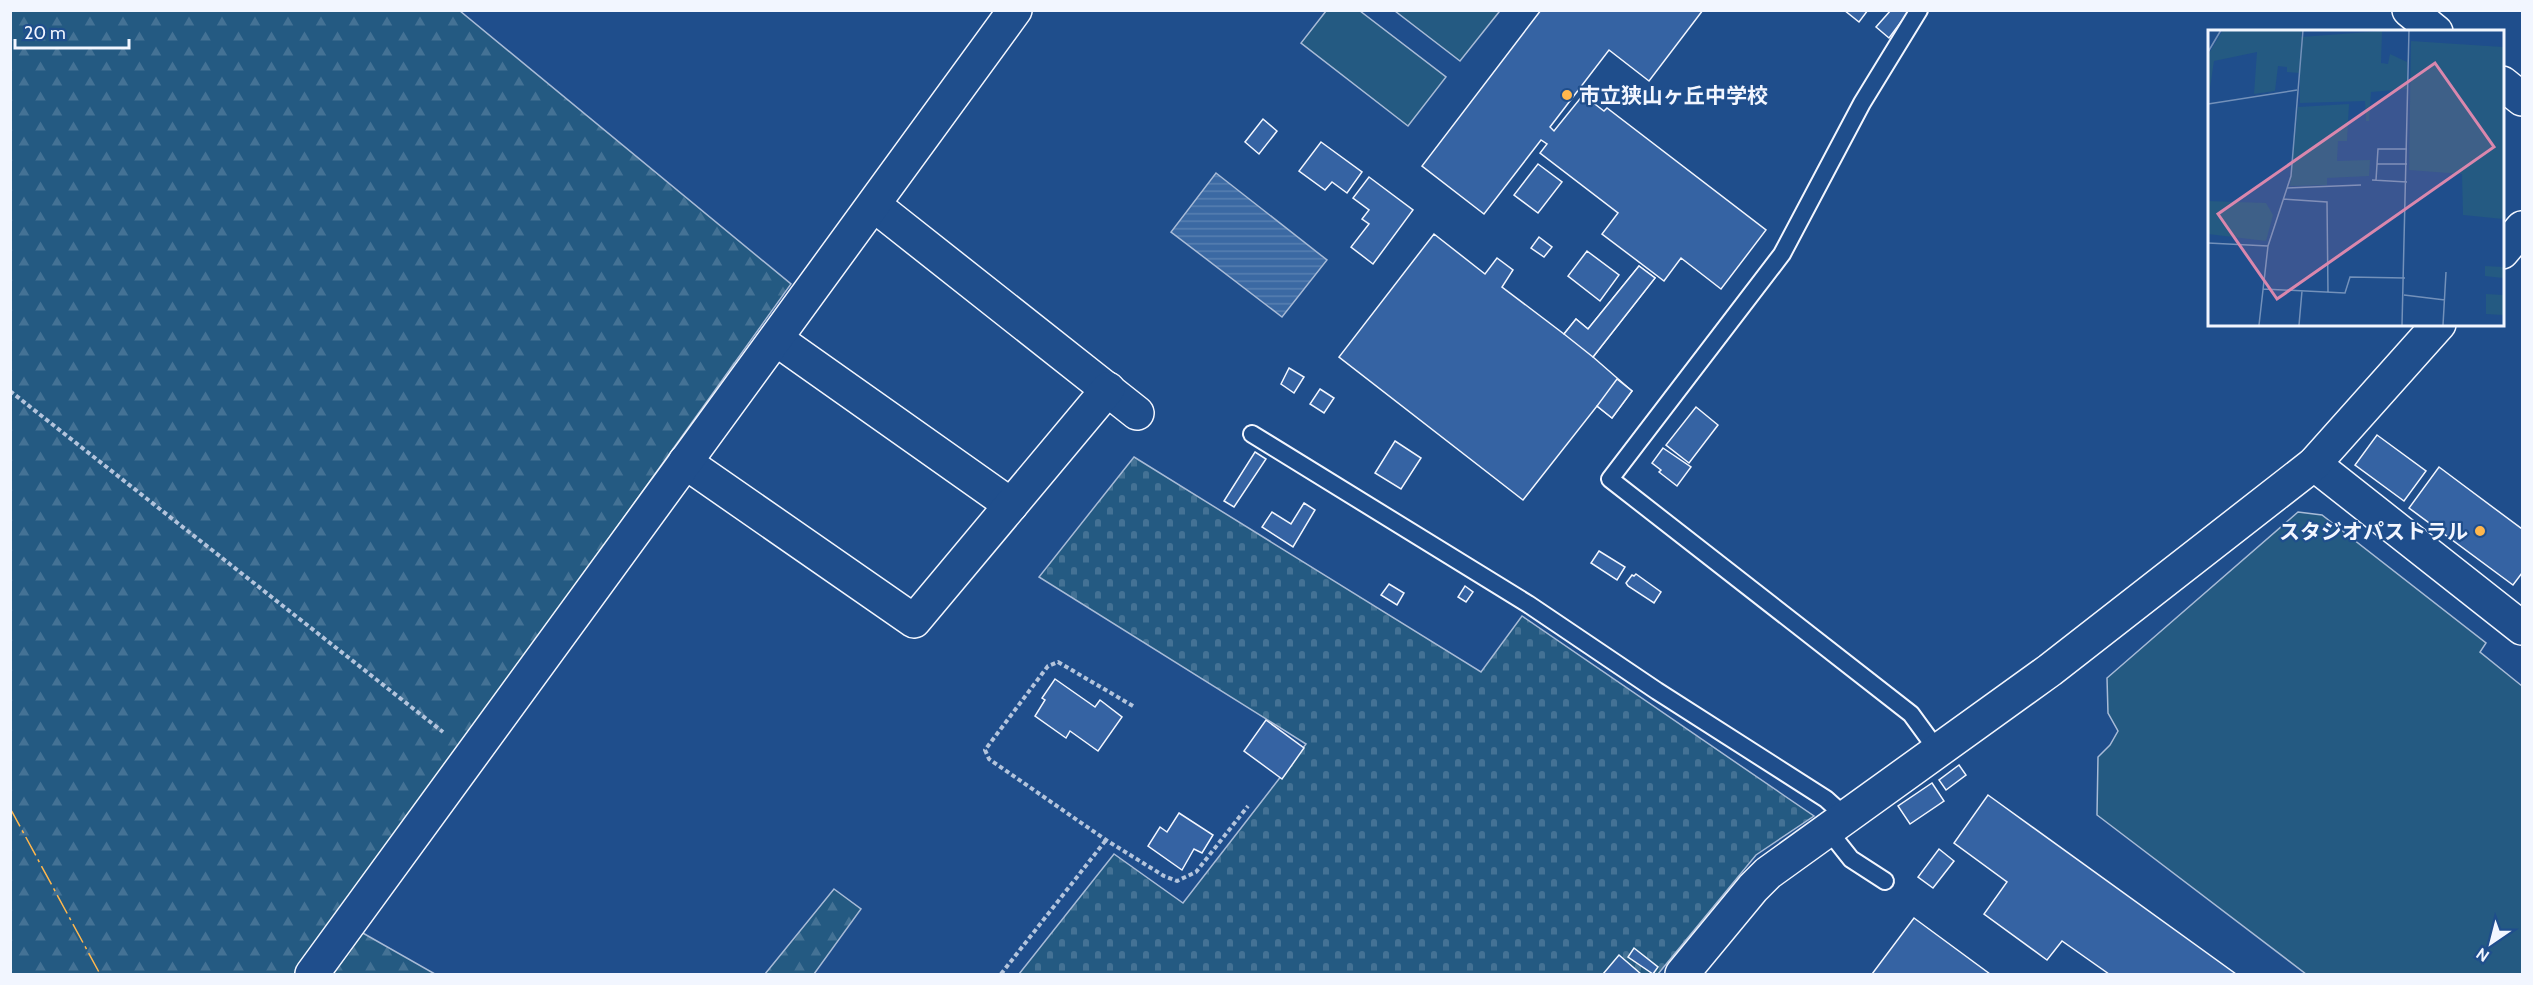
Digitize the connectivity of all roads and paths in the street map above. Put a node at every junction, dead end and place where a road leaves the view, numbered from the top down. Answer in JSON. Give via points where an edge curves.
{"nodes":[{"id":1,"x":1015,"y":10,"type":"edge"},
{"id":2,"x":1919,"y":10,"type":"edge"},
{"id":3,"x":2409,"y":10,"type":"edge"},
{"id":4,"x":2434,"y":30,"type":"edge"},
{"id":5,"x":2503,"y":84,"type":"edge"},
{"id":6,"x":2523,"y":99,"type":"edge"},
{"id":7,"x":874,"y":205,"type":"junction"},
{"id":8,"x":2523,"y":228,"type":"edge"},
{"id":9,"x":2503,"y":251,"type":"edge"},
{"id":10,"x":2437,"y":326,"type":"edge"},
{"id":11,"x":776,"y":339,"type":"junction"},
{"id":12,"x":1108,"y":389,"type":"junction"},
{"id":13,"x":10,"y":391,"type":"edge"},
{"id":14,"x":1137,"y":413,"type":"dead end"},
{"id":15,"x":1252,"y":434,"type":"dead end"},
{"id":16,"x":685,"y":462,"type":"junction"},
{"id":17,"x":2314,"y":464,"type":"junction"},
{"id":18,"x":1011,"y":505,"type":"junction"},
{"id":19,"x":2523,"y":628,"type":"edge"},
{"id":20,"x":1133,"y":706,"type":"dead end"},
{"id":21,"x":1938,"y":751,"type":"junction"},
{"id":22,"x":472,"y":754,"type":"junction"},
{"id":23,"x":1248,"y":806,"type":"dead end"},
{"id":24,"x":1837,"y":824,"type":"junction"},
{"id":25,"x":1106,"y":840,"type":"junction"},
{"id":26,"x":1886,"y":881,"type":"dead end"},
{"id":27,"x":312,"y":975,"type":"edge"},
{"id":28,"x":1001,"y":975,"type":"edge"},
{"id":29,"x":1682,"y":975,"type":"edge"}],
"edges":[{"from":1,"to":7,"type":"street"},
{"from":2,"to":21,"type":"lane","via":[[1862,103],[1782,254],[1610,479],[1911,714]]},
{"from":3,"to":4,"type":"street"},
{"from":5,"to":6,"type":"street"},
{"from":7,"to":11,"type":"street"},
{"from":7,"to":12,"type":"street"},
{"from":8,"to":9,"type":"street"},
{"from":10,"to":17,"type":"street"},
{"from":11,"to":16,"type":"street"},
{"from":11,"to":18,"type":"street"},
{"from":12,"to":14,"type":"street"},
{"from":12,"to":18,"type":"street"},
{"from":13,"to":22,"type":"path"},
{"from":15,"to":24,"type":"lane","via":[[1528,604],[1826,799]]},
{"from":16,"to":18,"type":"street","via":[[914,621]]},
{"from":16,"to":22,"type":"street"},
{"from":17,"to":19,"type":"street"},
{"from":17,"to":21,"type":"street","via":[[2060,663]]},
{"from":20,"to":25,"type":"path","via":[[1058,662],[1048,666],[985,750],[989,759]]},
{"from":21,"to":24,"type":"street"},
{"from":22,"to":27,"type":"street"},
{"from":23,"to":25,"type":"path","via":[[1196,872],[1177,880]]},
{"from":24,"to":26,"type":"lane","via":[[1851,859]]},
{"from":24,"to":29,"type":"street","via":[[1768,873]]},
{"from":25,"to":28,"type":"path"}]}
